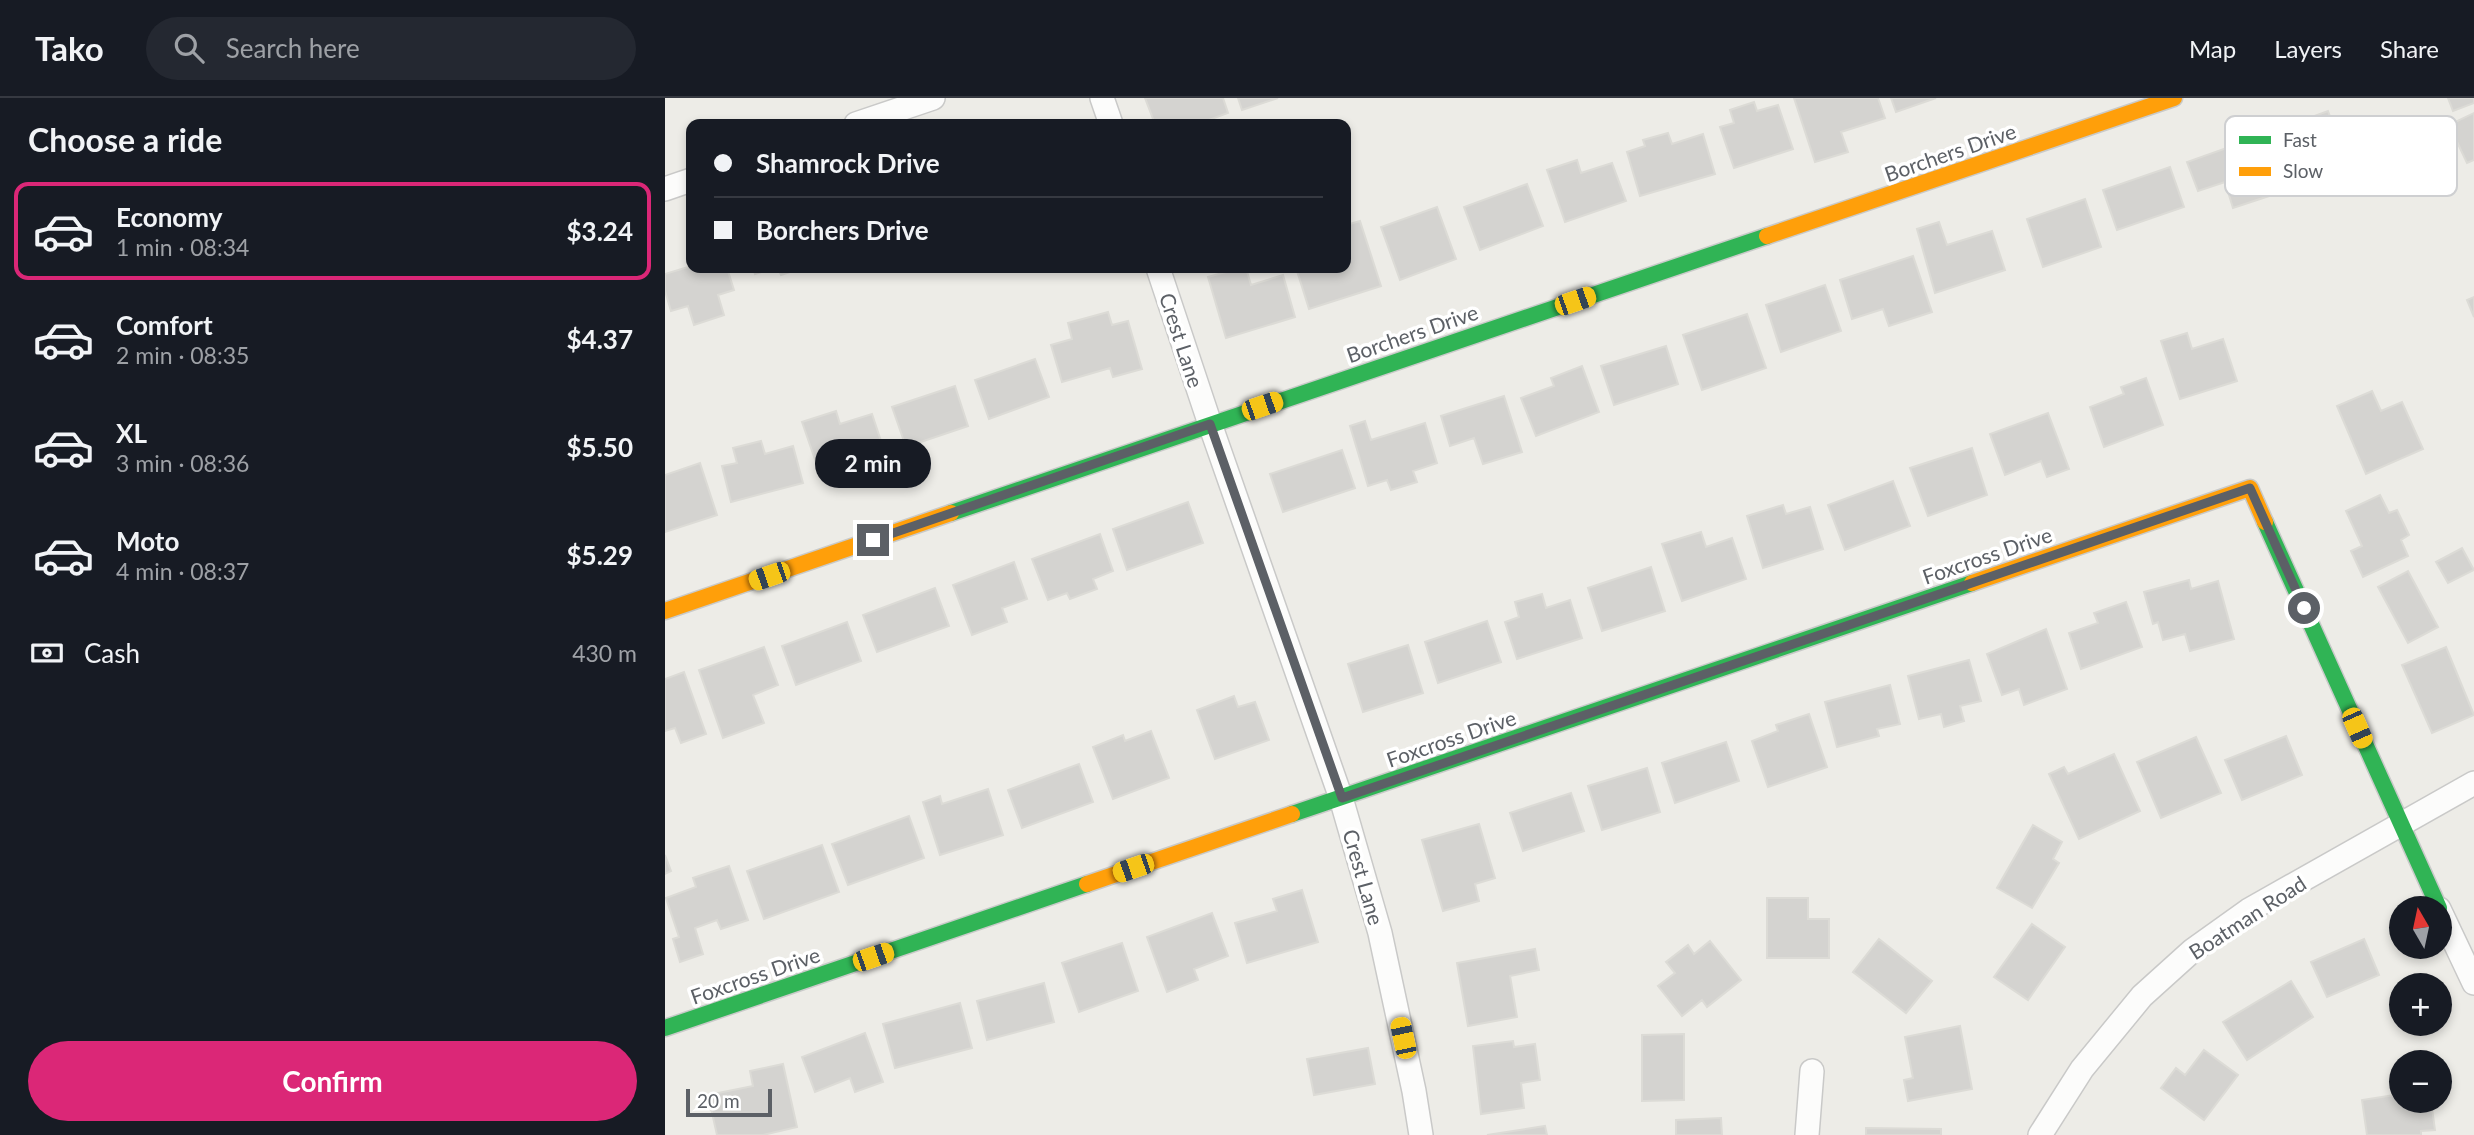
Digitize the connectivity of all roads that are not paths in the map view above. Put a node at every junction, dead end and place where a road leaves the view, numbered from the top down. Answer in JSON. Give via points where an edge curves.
{"nodes":[{"id":1,"x":933,"y":98,"type":"edge"},
{"id":2,"x":1102,"y":98,"type":"edge"},
{"id":3,"x":2174,"y":98,"type":"edge"},
{"id":4,"x":871,"y":119,"type":"edge"},
{"id":5,"x":1109,"y":119,"type":"edge"},
{"id":6,"x":686,"y":182,"type":"edge"},
{"id":7,"x":665,"y":189,"type":"edge"},
{"id":8,"x":1160,"y":273,"type":"edge"},
{"id":9,"x":1210,"y":424,"type":"junction"},
{"id":10,"x":665,"y":611,"type":"edge"},
{"id":11,"x":2474,"y":783,"type":"edge"},
{"id":12,"x":1342,"y":798,"type":"junction"},
{"id":13,"x":2400,"y":824,"type":"junction"},
{"id":14,"x":2433,"y":896,"type":"edge"},
{"id":15,"x":2452,"y":936,"type":"edge"},
{"id":16,"x":2474,"y":983,"type":"edge"},
{"id":17,"x":665,"y":1028,"type":"edge"},
{"id":18,"x":1812,"y":1071,"type":"dead end"},
{"id":19,"x":1421,"y":1135,"type":"edge"},
{"id":20,"x":1807,"y":1135,"type":"edge"},
{"id":21,"x":2040,"y":1135,"type":"edge"}],
"edges":[{"from":1,"to":4,"type":"street"},
{"from":2,"to":5,"type":"street"},
{"from":3,"to":9,"type":"street","name":"Borchers Drive"},
{"from":6,"to":7,"type":"street"},
{"from":8,"to":9,"type":"street","name":"Crest Lane"},
{"from":9,"to":10,"type":"street","name":"Borchers Drive"},
{"from":9,"to":12,"type":"street","name":"Crest Lane"},
{"from":11,"to":13,"type":"street","name":"Boatman Road"},
{"from":12,"to":13,"type":"street","name":"Foxcross Drive","via":[[2250,488]]},
{"from":12,"to":17,"type":"street","name":"Foxcross Drive"},
{"from":12,"to":19,"type":"street","name":"Crest Lane","via":[[1380,933]]},
{"from":13,"to":14,"type":"street"},
{"from":13,"to":21,"type":"street","name":"Boatman Road","via":[[2249,910],[2193,950],[2142,996],[2082,1069]]},
{"from":15,"to":16,"type":"street"},
{"from":18,"to":20,"type":"street"}]}
